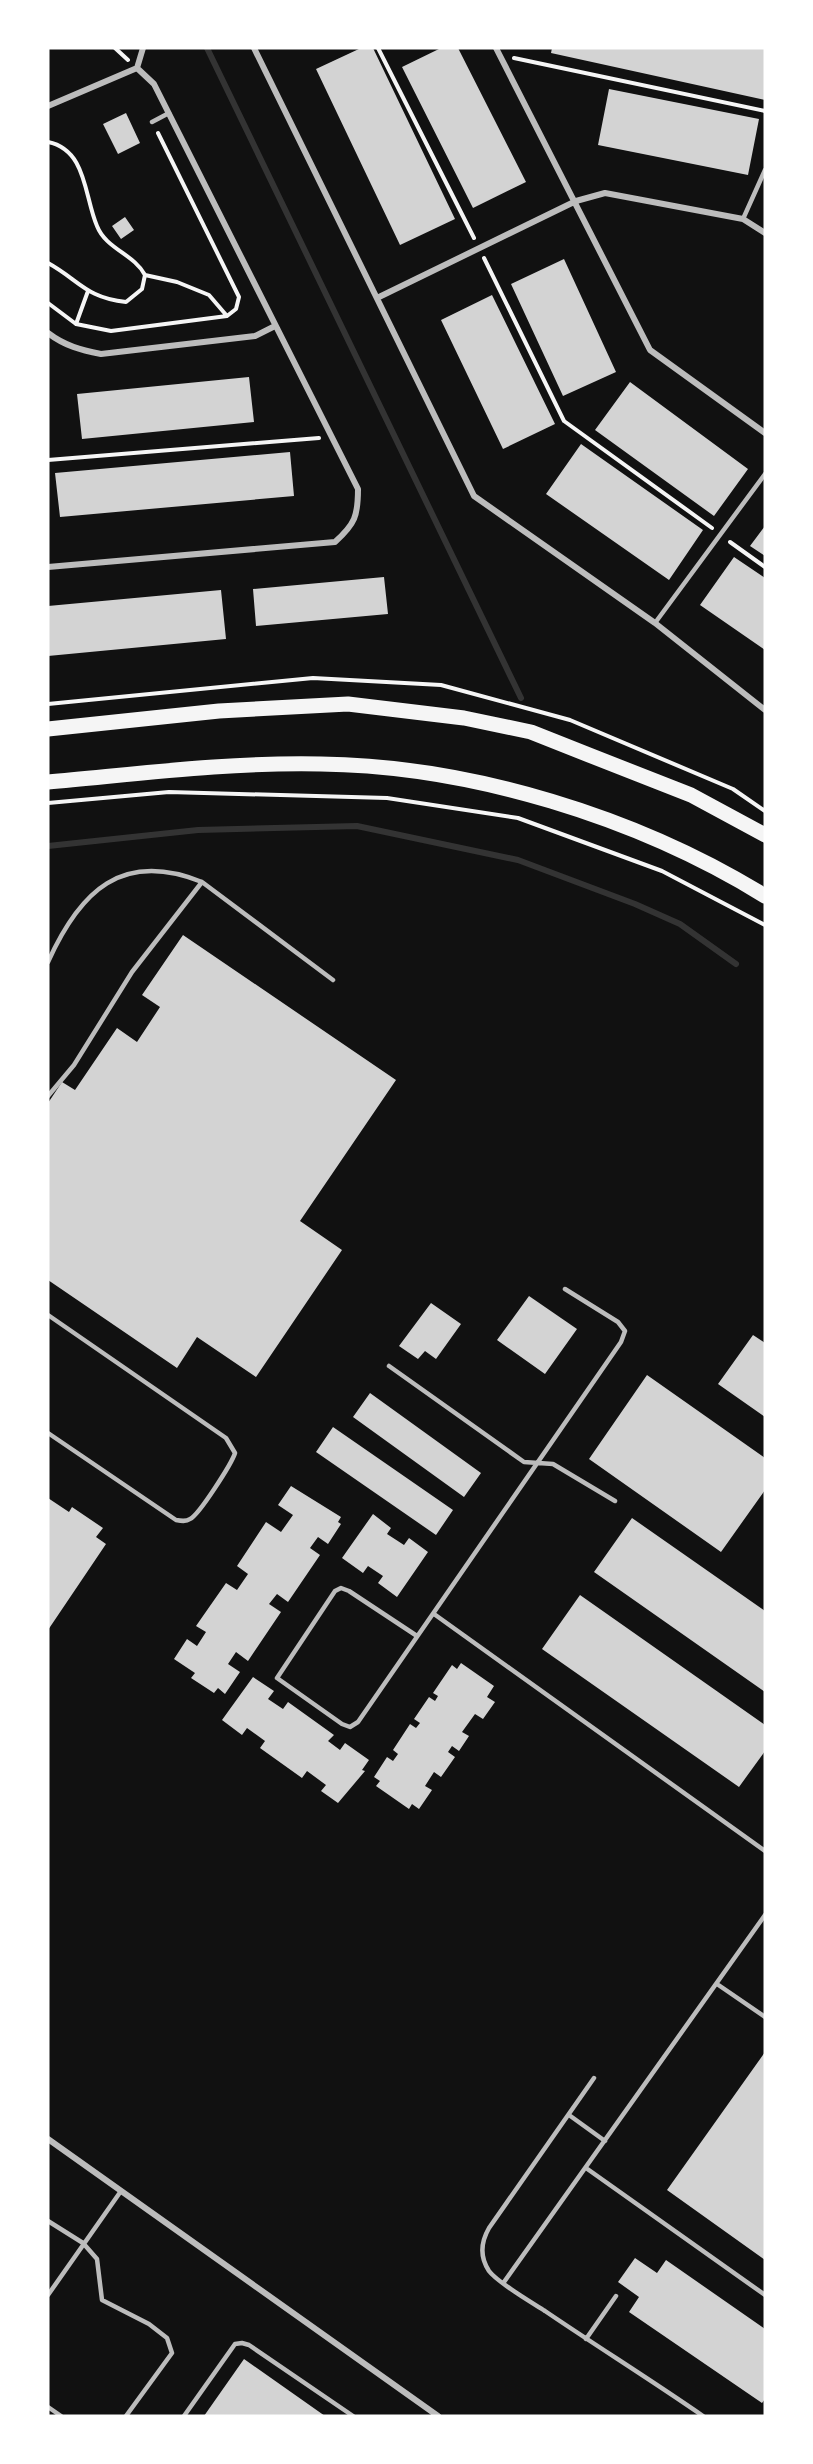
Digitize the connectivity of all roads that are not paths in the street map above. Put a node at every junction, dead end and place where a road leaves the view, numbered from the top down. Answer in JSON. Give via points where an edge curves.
{"nodes":[{"id":1,"x":143,"y":48,"type":"edge"},
{"id":2,"x":254,"y":48,"type":"edge"},
{"id":3,"x":497,"y":51,"type":"edge"},
{"id":4,"x":137,"y":68,"type":"junction"},
{"id":5,"x":48,"y":106,"type":"edge"},
{"id":6,"x":169,"y":113,"type":"junction"},
{"id":7,"x":152,"y":122,"type":"road end"},
{"id":8,"x":765,"y":170,"type":"edge"},
{"id":9,"x":576,"y":201,"type":"junction"},
{"id":10,"x":743,"y":219,"type":"junction"},
{"id":11,"x":765,"y":233,"type":"edge"},
{"id":12,"x":377,"y":298,"type":"junction"},
{"id":13,"x":275,"y":326,"type":"junction"},
{"id":14,"x":48,"y":333,"type":"edge"},
{"id":15,"x":765,"y":433,"type":"edge"},
{"id":16,"x":765,"y":474,"type":"edge"},
{"id":17,"x":48,"y":567,"type":"edge"},
{"id":18,"x":655,"y":623,"type":"junction"},
{"id":19,"x":765,"y":710,"type":"edge"},
{"id":20,"x":48,"y":729,"type":"edge"},
{"id":21,"x":48,"y":782,"type":"edge"},
{"id":22,"x":765,"y":835,"type":"edge"},
{"id":23,"x":202,"y":882,"type":"junction"},
{"id":24,"x":765,"y":896,"type":"edge"},
{"id":25,"x":48,"y":962,"type":"edge"},
{"id":26,"x":333,"y":980,"type":"dead end"},
{"id":27,"x":48,"y":1096,"type":"edge"},
{"id":28,"x":565,"y":1289,"type":"dead end"},
{"id":29,"x":48,"y":1315,"type":"edge"},
{"id":30,"x":389,"y":1366,"type":"dead end"},
{"id":31,"x":48,"y":1433,"type":"edge"},
{"id":32,"x":539,"y":1462,"type":"junction"},
{"id":33,"x":615,"y":1501,"type":"dead end"},
{"id":34,"x":434,"y":1614,"type":"junction"},
{"id":35,"x":417,"y":1636,"type":"junction"},
{"id":36,"x":765,"y":1851,"type":"edge"},
{"id":37,"x":765,"y":1915,"type":"edge"},
{"id":38,"x":717,"y":1984,"type":"junction"},
{"id":39,"x":765,"y":2017,"type":"edge"},
{"id":40,"x":594,"y":2079,"type":"dead end"},
{"id":41,"x":569,"y":2115,"type":"junction"},
{"id":42,"x":48,"y":2139,"type":"edge"},
{"id":43,"x":605,"y":2142,"type":"junction"},
{"id":44,"x":586,"y":2168,"type":"junction"},
{"id":45,"x":121,"y":2191,"type":"junction"},
{"id":46,"x":48,"y":2222,"type":"edge"},
{"id":47,"x":83,"y":2243,"type":"junction"},
{"id":48,"x":504,"y":2282,"type":"junction"},
{"id":49,"x":48,"y":2295,"type":"edge"},
{"id":50,"x":616,"y":2295,"type":"dead end"},
{"id":51,"x":765,"y":2295,"type":"edge"},
{"id":52,"x":585,"y":2338,"type":"junction"},
{"id":53,"x":48,"y":2407,"type":"edge"},
{"id":54,"x":701,"y":2415,"type":"edge"},
{"id":55,"x":61,"y":2416,"type":"edge"},
{"id":56,"x":126,"y":2416,"type":"edge"},
{"id":57,"x":184,"y":2416,"type":"edge"},
{"id":58,"x":353,"y":2416,"type":"edge"},
{"id":59,"x":438,"y":2416,"type":"edge"}],
"edges":[{"from":1,"to":4,"type":"street"},
{"from":2,"to":12,"type":"street"},
{"from":3,"to":9,"type":"street"},
{"from":4,"to":5,"type":"street"},
{"from":4,"to":6,"type":"street","via":[[154,84]]},
{"from":6,"to":7,"type":"lane"},
{"from":6,"to":13,"type":"street"},
{"from":8,"to":10,"type":"lane"},
{"from":9,"to":10,"type":"street","via":[[605,193]]},
{"from":9,"to":12,"type":"street"},
{"from":9,"to":15,"type":"street","via":[[650,350]]},
{"from":10,"to":11,"type":"street"},
{"from":12,"to":18,"type":"street","via":[[474,496]]},
{"from":13,"to":14,"type":"street","via":[[255,336],[101,354],[80,350]]},
{"from":13,"to":17,"type":"street","via":[[358,489],[358,512],[350,529],[334,542]]},
{"from":16,"to":18,"type":"lane"},
{"from":18,"to":19,"type":"street"},
{"from":20,"to":22,"type":"main road","via":[[219,711],[348,704],[464,718],[531,732],[692,795]]},
{"from":21,"to":24,"type":"main road","via":[[232,766],[321,764],[424,771],[516,790],[609,822],[696,857]]},
{"from":23,"to":25,"type":"lane","via":[[177,873],[141,870],[103,884],[72,919]]},
{"from":23,"to":26,"type":"lane"},
{"from":23,"to":27,"type":"lane","via":[[132,972],[74,1065]]},
{"from":28,"to":32,"type":"lane","via":[[618,1322],[625,1331]]},
{"from":29,"to":31,"type":"lane","via":[[226,1438],[235,1453],[201,1508],[183,1521]]},
{"from":30,"to":32,"type":"lane","via":[[524,1462]]},
{"from":32,"to":33,"type":"lane","via":[[553,1464]]},
{"from":32,"to":34,"type":"lane"},
{"from":34,"to":35,"type":"lane"},
{"from":34,"to":36,"type":"lane"},
{"from":35,"to":35,"type":"lane","via":[[358,1722],[350,1726],[277,1678],[335,1591],[341,1588]]},
{"from":37,"to":38,"type":"lane"},
{"from":38,"to":39,"type":"lane"},
{"from":38,"to":43,"type":"lane"},
{"from":40,"to":41,"type":"lane"},
{"from":41,"to":43,"type":"lane"},
{"from":41,"to":48,"type":"lane","via":[[483,2240],[485,2264]]},
{"from":42,"to":45,"type":"street"},
{"from":43,"to":44,"type":"lane"},
{"from":44,"to":48,"type":"lane"},
{"from":44,"to":51,"type":"lane"},
{"from":45,"to":47,"type":"lane"},
{"from":45,"to":59,"type":"street"},
{"from":46,"to":47,"type":"lane"},
{"from":47,"to":49,"type":"lane"},
{"from":47,"to":56,"type":"lane","via":[[98,2259],[102,2300],[149,2324],[167,2338],[172,2353]]},
{"from":48,"to":52,"type":"lane"},
{"from":50,"to":52,"type":"lane"},
{"from":52,"to":54,"type":"lane"},
{"from":53,"to":55,"type":"lane"},
{"from":57,"to":58,"type":"lane","via":[[235,2344],[242,2343]]}]}
